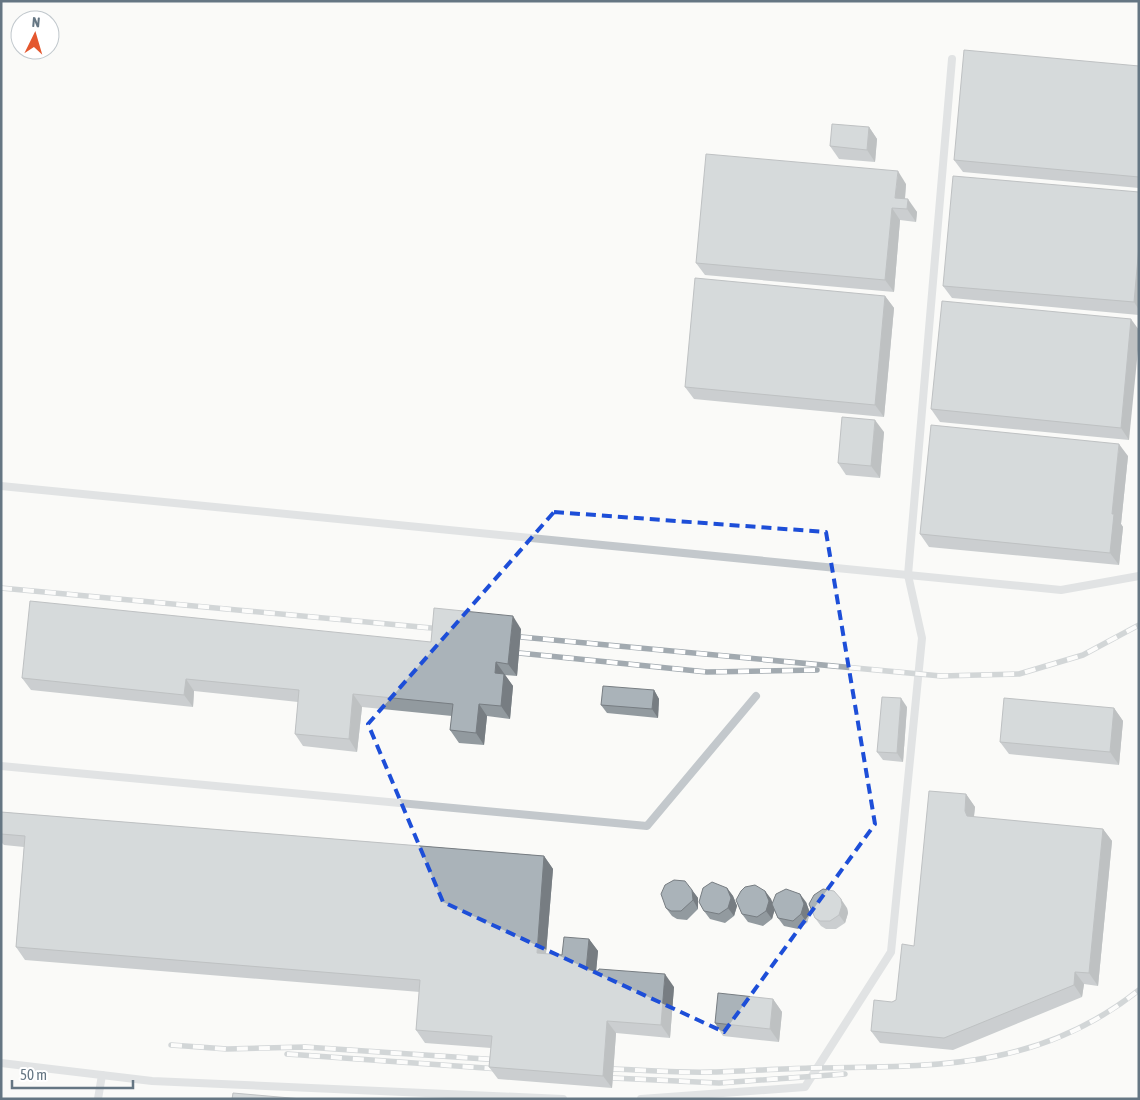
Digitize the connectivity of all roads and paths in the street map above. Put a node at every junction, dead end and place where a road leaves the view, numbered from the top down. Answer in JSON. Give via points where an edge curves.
{"nodes":[{"id":1,"x":952,"y":59,"type":"dead end"},
{"id":2,"x":1,"y":486,"type":"edge"},
{"id":3,"x":908,"y":576,"type":"junction"},
{"id":4,"x":1139,"y":576,"type":"edge"},
{"id":5,"x":756,"y":696,"type":"dead end"},
{"id":6,"x":1,"y":766,"type":"edge"},
{"id":7,"x":1,"y":1063,"type":"edge"},
{"id":8,"x":102,"y":1075,"type":"junction"},
{"id":9,"x":396,"y":1095,"type":"edge"},
{"id":10,"x":98,"y":1099,"type":"edge"},
{"id":11,"x":564,"y":1099,"type":"edge"},
{"id":12,"x":641,"y":1099,"type":"edge"}],
"edges":[{"from":1,"to":3,"type":"lane"},
{"from":2,"to":3,"type":"lane"},
{"from":3,"to":4,"type":"lane","via":[[1061,590]]},
{"from":3,"to":12,"type":"lane","via":[[922,638],[891,952],[805,1086]]},
{"from":5,"to":6,"type":"lane","via":[[647,826]]},
{"from":7,"to":8,"type":"lane"},
{"from":8,"to":9,"type":"lane"},
{"from":8,"to":10,"type":"lane"},
{"from":9,"to":11,"type":"lane"}]}
